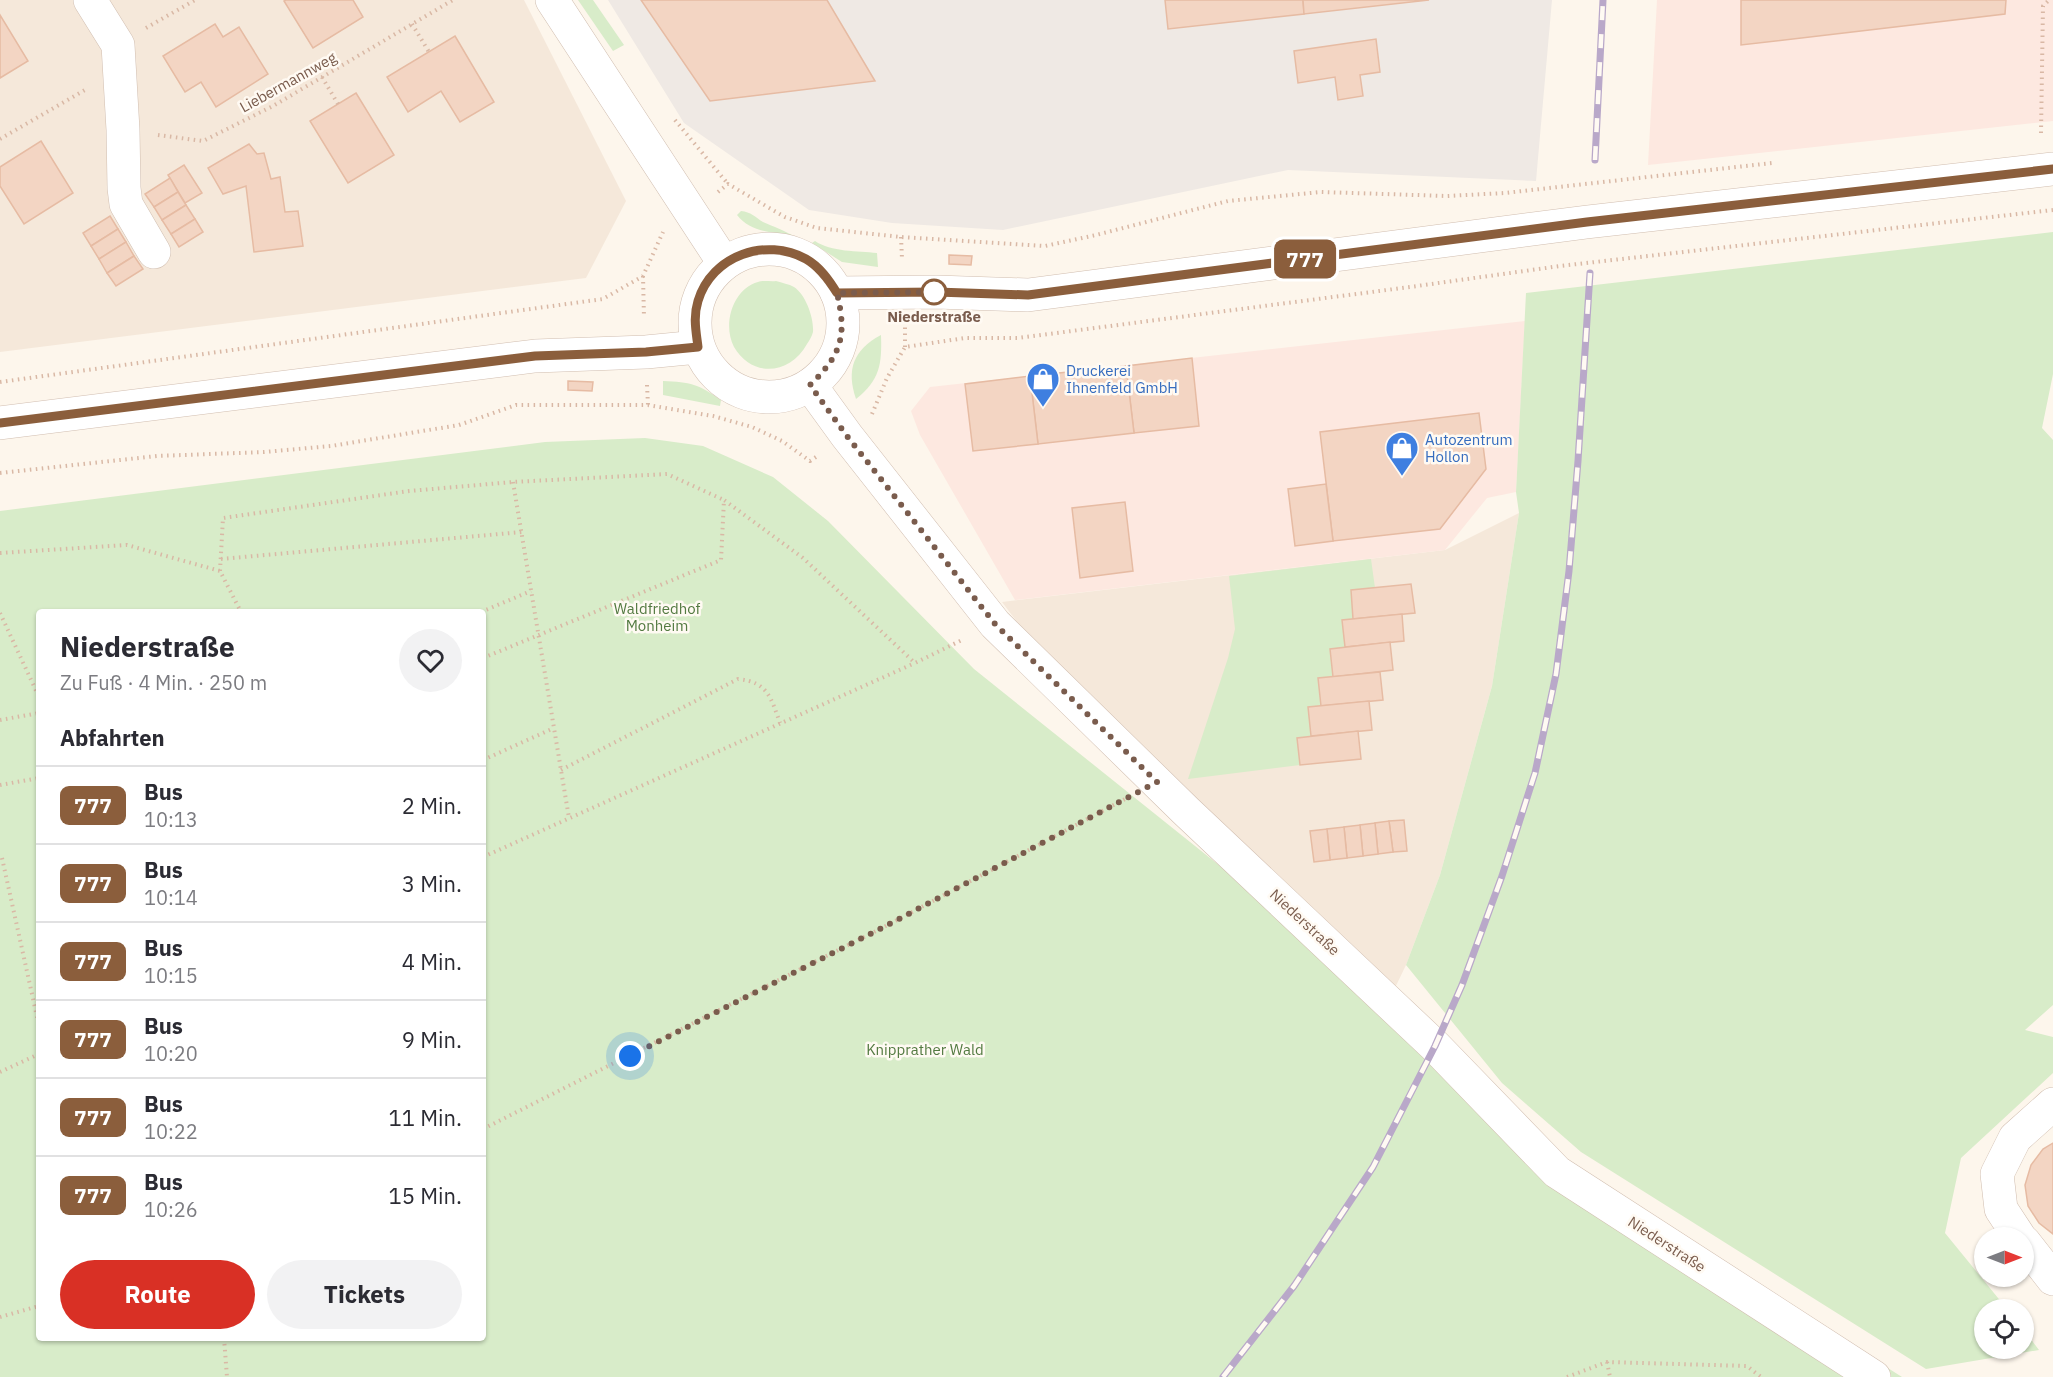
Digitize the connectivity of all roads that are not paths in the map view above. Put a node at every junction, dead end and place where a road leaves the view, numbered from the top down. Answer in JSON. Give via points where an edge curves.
{"nodes":[{"id":1,"x":90,"y":0,"type":"edge"},
{"id":2,"x":552,"y":0,"type":"edge"},
{"id":3,"x":2053,"y":170,"type":"edge"},
{"id":4,"x":154,"y":252,"type":"dead end"},
{"id":5,"x":724,"y":263,"type":"junction"},
{"id":6,"x":837,"y":293,"type":"junction"},
{"id":7,"x":698,"y":347,"type":"junction"},
{"id":8,"x":810,"y":385,"type":"junction"},
{"id":9,"x":0,"y":423,"type":"edge"},
{"id":10,"x":2053,"y":1104,"type":"edge"},
{"id":11,"x":2013,"y":1227,"type":"edge"},
{"id":12,"x":2034,"y":1255,"type":"edge"},
{"id":13,"x":2053,"y":1279,"type":"edge"},
{"id":14,"x":1874,"y":1377,"type":"edge"}],
"edges":[{"from":1,"to":4,"type":"street","via":[[119,58],[126,204]]},
{"from":2,"to":5,"type":"street"},
{"from":3,"to":6,"type":"street","via":[[1587,222],[1028,295]]},
{"from":5,"to":6,"type":"street","via":[[744,253],[788,251],[817,267]]},
{"from":5,"to":7,"type":"street","via":[[708,280],[698,301],[694,324]]},
{"from":6,"to":8,"type":"street","via":[[843,318],[840,344],[829,367]]},
{"from":7,"to":8,"type":"street","via":[[708,367],[745,394],[768,398]]},
{"from":7,"to":9,"type":"street","via":[[535,356]]},
{"from":8,"to":14,"type":"street","name":"Niederstraße","via":[[995,624],[1436,1046],[1557,1172]]},
{"from":10,"to":11,"type":"street","via":[[2015,1138],[1997,1174],[2001,1209]]},
{"from":12,"to":13,"type":"street"}]}
